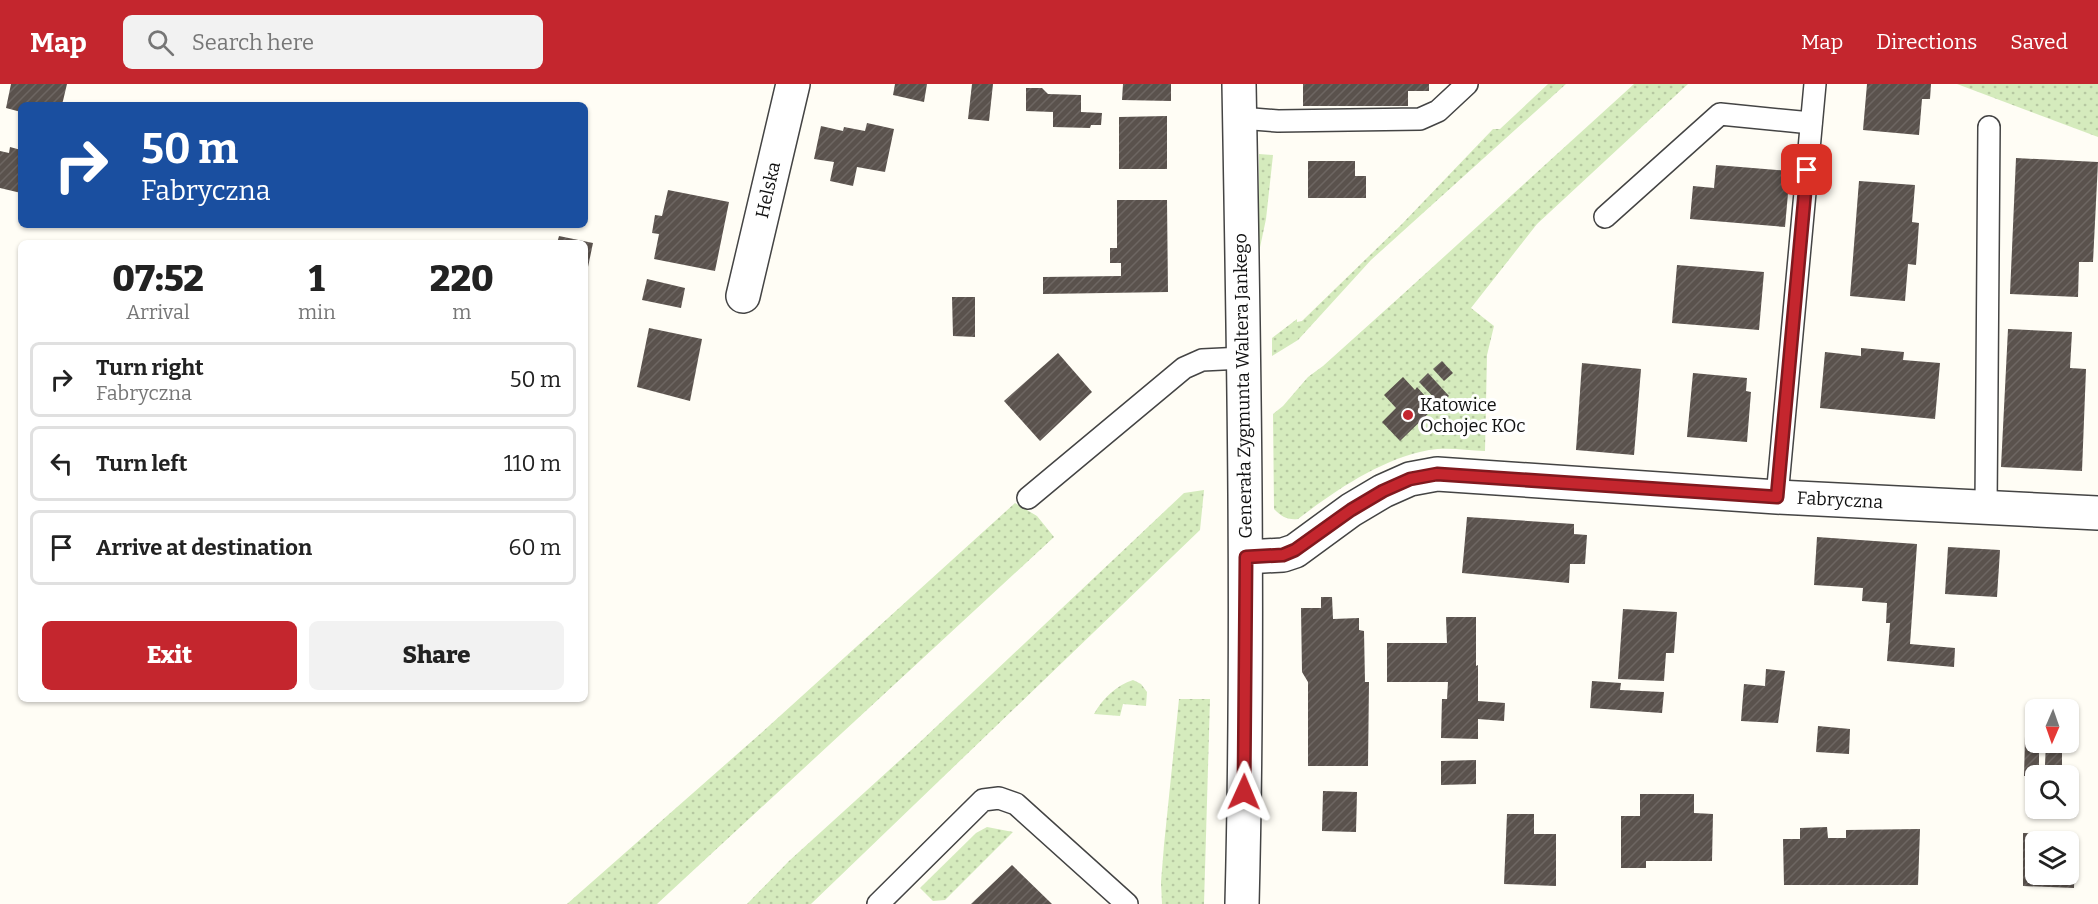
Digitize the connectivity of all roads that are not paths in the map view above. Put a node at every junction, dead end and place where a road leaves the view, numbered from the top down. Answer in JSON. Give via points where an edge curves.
{"nodes":[{"id":1,"x":793,"y":84,"type":"edge"},
{"id":2,"x":1239,"y":84,"type":"edge"},
{"id":3,"x":1467,"y":84,"type":"edge"},
{"id":4,"x":1815,"y":84,"type":"edge"},
{"id":5,"x":1240,"y":118,"type":"junction"},
{"id":6,"x":1811,"y":123,"type":"junction"},
{"id":7,"x":1989,"y":127,"type":"dead end"},
{"id":8,"x":1605,"y":217,"type":"dead end"},
{"id":9,"x":743,"y":296,"type":"dead end"},
{"id":10,"x":1243,"y":358,"type":"junction"},
{"id":11,"x":1777,"y":497,"type":"junction"},
{"id":12,"x":1028,"y":498,"type":"dead end"},
{"id":13,"x":1986,"y":507,"type":"junction"},
{"id":14,"x":2098,"y":513,"type":"edge"},
{"id":15,"x":1246,"y":557,"type":"junction"},
{"id":16,"x":878,"y":904,"type":"edge"},
{"id":17,"x":1127,"y":904,"type":"edge"},
{"id":18,"x":1242,"y":904,"type":"edge"}],
"edges":[{"from":1,"to":9,"type":"street","name":"Helska"},
{"from":2,"to":5,"type":"street","name":"Generała Zygmunta Waltera Jankego"},
{"from":3,"to":5,"type":"lane","via":[[1438,111],[1419,119]]},
{"from":4,"to":6,"type":"lane"},
{"from":5,"to":10,"type":"street","name":"Generała Zygmunta Waltera Jankego"},
{"from":6,"to":8,"type":"lane","via":[[1720,114]]},
{"from":6,"to":11,"type":"lane"},
{"from":7,"to":13,"type":"lane"},
{"from":10,"to":12,"type":"lane","via":[[1202,360],[1184,368]]},
{"from":10,"to":15,"type":"street","name":"Generała Zygmunta Waltera Jankego"},
{"from":11,"to":13,"type":"street","name":"Fabryczna"},
{"from":11,"to":15,"type":"street","name":"Fabryczna","via":[[1437,474],[1410,479],[1383,491],[1295,550],[1283,555]]},
{"from":13,"to":14,"type":"street","name":"Fabryczna"},
{"from":15,"to":18,"type":"street","name":"Generała Zygmunta Waltera Jankego"},
{"from":16,"to":17,"type":"lane","via":[[983,800],[999,798],[1016,804]]}]}
